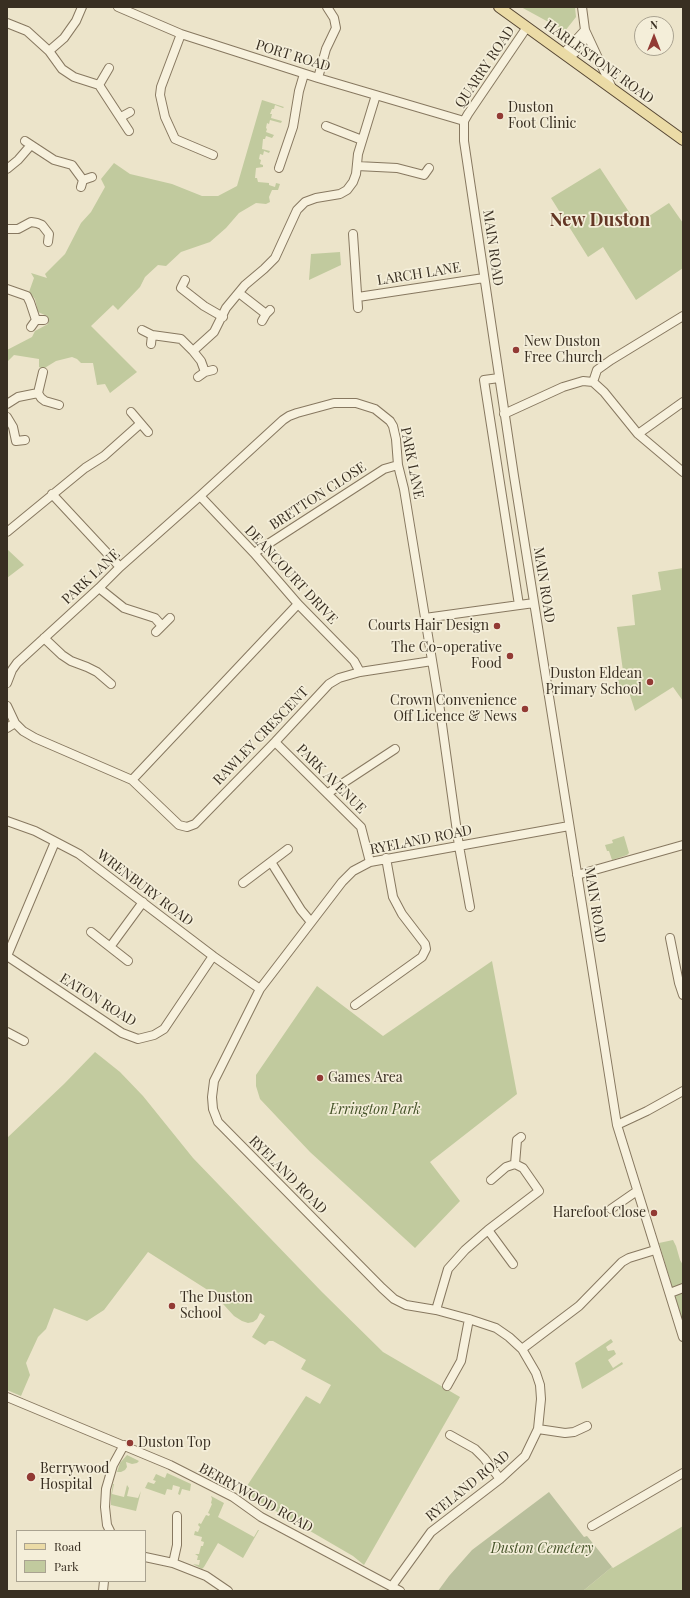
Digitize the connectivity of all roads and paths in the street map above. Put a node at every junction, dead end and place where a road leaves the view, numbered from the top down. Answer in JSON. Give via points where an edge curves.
{"nodes":[{"id":1,"x":82,"y":7,"type":"edge"},
{"id":2,"x":118,"y":7,"type":"edge"},
{"id":3,"x":327,"y":7,"type":"edge"},
{"id":4,"x":499,"y":7,"type":"edge"},
{"id":5,"x":582,"y":7,"type":"edge"},
{"id":6,"x":7,"y":23,"type":"edge"},
{"id":7,"x":527,"y":27,"type":"junction"},
{"id":8,"x":585,"y":30,"type":"junction"},
{"id":9,"x":181,"y":34,"type":"junction"},
{"id":10,"x":49,"y":52,"type":"junction"},
{"id":11,"x":567,"y":55,"type":"junction"},
{"id":12,"x":109,"y":68,"type":"dead end"},
{"id":13,"x":304,"y":74,"type":"junction"},
{"id":14,"x":318,"y":78,"type":"junction"},
{"id":15,"x":99,"y":86,"type":"junction"},
{"id":16,"x":612,"y":88,"type":"junction"},
{"id":17,"x":376,"y":95,"type":"junction"},
{"id":18,"x":130,"y":112,"type":"dead end"},
{"id":19,"x":121,"y":117,"type":"junction"},
{"id":20,"x":464,"y":121,"type":"junction"},
{"id":21,"x":325,"y":126,"type":"dead end"},
{"id":22,"x":129,"y":131,"type":"dead end"},
{"id":23,"x":362,"y":140,"type":"junction"},
{"id":24,"x":683,"y":140,"type":"edge"},
{"id":25,"x":213,"y":155,"type":"dead end"},
{"id":26,"x":357,"y":166,"type":"junction"},
{"id":27,"x":279,"y":168,"type":"dead end"},
{"id":28,"x":7,"y":169,"type":"edge"},
{"id":29,"x":425,"y":175,"type":"dead end"},
{"id":30,"x":92,"y":177,"type":"dead end"},
{"id":31,"x":7,"y":229,"type":"edge"},
{"id":32,"x":352,"y":234,"type":"dead end"},
{"id":33,"x":52,"y":236,"type":"dead end"},
{"id":34,"x":484,"y":278,"type":"junction"},
{"id":35,"x":186,"y":280,"type":"dead end"},
{"id":36,"x":7,"y":289,"type":"edge"},
{"id":37,"x":239,"y":293,"type":"junction"},
{"id":38,"x":358,"y":297,"type":"junction"},
{"id":39,"x":358,"y":308,"type":"dead end"},
{"id":40,"x":266,"y":315,"type":"dead end"},
{"id":41,"x":683,"y":316,"type":"edge"},
{"id":42,"x":223,"y":317,"type":"junction"},
{"id":43,"x":37,"y":322,"type":"dead end"},
{"id":44,"x":142,"y":330,"type":"dead end"},
{"id":45,"x":152,"y":335,"type":"junction"},
{"id":46,"x":151,"y":344,"type":"dead end"},
{"id":47,"x":193,"y":350,"type":"junction"},
{"id":48,"x":43,"y":372,"type":"dead end"},
{"id":49,"x":205,"y":373,"type":"dead end"},
{"id":50,"x":499,"y":378,"type":"junction"},
{"id":51,"x":593,"y":382,"type":"junction"},
{"id":52,"x":38,"y":393,"type":"junction"},
{"id":53,"x":683,"y":402,"type":"edge"},
{"id":54,"x":7,"y":404,"type":"edge"},
{"id":55,"x":59,"y":405,"type":"dead end"},
{"id":56,"x":131,"y":412,"type":"dead end"},
{"id":57,"x":504,"y":414,"type":"junction"},
{"id":58,"x":7,"y":417,"type":"edge"},
{"id":59,"x":140,"y":424,"type":"junction"},
{"id":60,"x":148,"y":432,"type":"dead end"},
{"id":61,"x":638,"y":434,"type":"junction"},
{"id":62,"x":25,"y":440,"type":"dead end"},
{"id":63,"x":398,"y":465,"type":"junction"},
{"id":64,"x":513,"y":468,"type":"junction"},
{"id":65,"x":499,"y":470,"type":"junction"},
{"id":66,"x":683,"y":472,"type":"edge"},
{"id":67,"x":52,"y":494,"type":"junction"},
{"id":68,"x":200,"y":496,"type":"junction"},
{"id":69,"x":7,"y":532,"type":"edge"},
{"id":70,"x":254,"y":553,"type":"junction"},
{"id":71,"x":120,"y":567,"type":"junction"},
{"id":72,"x":99,"y":588,"type":"junction"},
{"id":73,"x":534,"y":603,"type":"junction"},
{"id":74,"x":298,"y":604,"type":"junction"},
{"id":75,"x":519,"y":605,"type":"junction"},
{"id":76,"x":170,"y":618,"type":"dead end"},
{"id":77,"x":425,"y":618,"type":"junction"},
{"id":78,"x":162,"y":626,"type":"junction"},
{"id":79,"x":156,"y":632,"type":"dead end"},
{"id":80,"x":44,"y":638,"type":"junction"},
{"id":81,"x":432,"y":662,"type":"junction"},
{"id":82,"x":360,"y":672,"type":"junction"},
{"id":83,"x":7,"y":683,"type":"edge"},
{"id":84,"x":111,"y":684,"type":"dead end"},
{"id":85,"x":7,"y":706,"type":"edge"},
{"id":86,"x":15,"y":722,"type":"junction"},
{"id":87,"x":7,"y":728,"type":"edge"},
{"id":88,"x":275,"y":742,"type":"junction"},
{"id":89,"x":395,"y":749,"type":"dead end"},
{"id":90,"x":132,"y":780,"type":"junction"},
{"id":91,"x":328,"y":793,"type":"junction"},
{"id":92,"x":7,"y":821,"type":"edge"},
{"id":93,"x":569,"y":826,"type":"junction"},
{"id":94,"x":56,"y":842,"type":"junction"},
{"id":95,"x":683,"y":845,"type":"edge"},
{"id":96,"x":459,"y":846,"type":"junction"},
{"id":97,"x":288,"y":849,"type":"dead end"},
{"id":98,"x":386,"y":858,"type":"junction"},
{"id":99,"x":271,"y":862,"type":"junction"},
{"id":100,"x":370,"y":862,"type":"junction"},
{"id":101,"x":577,"y":875,"type":"junction"},
{"id":102,"x":243,"y":883,"type":"dead end"},
{"id":103,"x":142,"y":902,"type":"junction"},
{"id":104,"x":470,"y":907,"type":"dead end"},
{"id":105,"x":311,"y":922,"type":"junction"},
{"id":106,"x":91,"y":932,"type":"dead end"},
{"id":107,"x":670,"y":938,"type":"dead end"},
{"id":108,"x":110,"y":947,"type":"junction"},
{"id":109,"x":7,"y":956,"type":"edge"},
{"id":110,"x":213,"y":956,"type":"junction"},
{"id":111,"x":128,"y":961,"type":"dead end"},
{"id":112,"x":260,"y":989,"type":"junction"},
{"id":113,"x":683,"y":995,"type":"edge"},
{"id":114,"x":355,"y":1005,"type":"dead end"},
{"id":115,"x":7,"y":1032,"type":"edge"},
{"id":116,"x":24,"y":1041,"type":"dead end"},
{"id":117,"x":683,"y":1090,"type":"edge"},
{"id":118,"x":617,"y":1125,"type":"junction"},
{"id":119,"x":521,"y":1137,"type":"dead end"},
{"id":120,"x":515,"y":1164,"type":"junction"},
{"id":121,"x":492,"y":1180,"type":"dead end"},
{"id":122,"x":637,"y":1191,"type":"junction"},
{"id":123,"x":611,"y":1209,"type":"dead end"},
{"id":124,"x":488,"y":1230,"type":"junction"},
{"id":125,"x":655,"y":1250,"type":"junction"},
{"id":126,"x":513,"y":1264,"type":"dead end"},
{"id":127,"x":683,"y":1288,"type":"edge"},
{"id":128,"x":670,"y":1293,"type":"junction"},
{"id":129,"x":436,"y":1310,"type":"junction"},
{"id":130,"x":469,"y":1319,"type":"junction"},
{"id":131,"x":683,"y":1338,"type":"edge"},
{"id":132,"x":522,"y":1349,"type":"junction"},
{"id":133,"x":447,"y":1386,"type":"dead end"},
{"id":134,"x":7,"y":1397,"type":"edge"},
{"id":135,"x":587,"y":1426,"type":"dead end"},
{"id":136,"x":538,"y":1429,"type":"junction"},
{"id":137,"x":450,"y":1435,"type":"dead end"},
{"id":138,"x":124,"y":1445,"type":"junction"},
{"id":139,"x":683,"y":1473,"type":"edge"},
{"id":140,"x":500,"y":1479,"type":"junction"},
{"id":141,"x":177,"y":1516,"type":"dead end"},
{"id":142,"x":592,"y":1526,"type":"dead end"},
{"id":143,"x":110,"y":1530,"type":"edge"},
{"id":144,"x":146,"y":1557,"type":"edge"},
{"id":145,"x":173,"y":1563,"type":"junction"},
{"id":146,"x":392,"y":1586,"type":"junction"},
{"id":147,"x":228,"y":1591,"type":"edge"},
{"id":148,"x":400,"y":1591,"type":"edge"}],
"edges":[{"from":1,"to":10,"type":"street","via":[[64,38]]},
{"from":2,"to":9,"type":"street","name":"PORT ROAD"},
{"from":3,"to":14,"type":"street","via":[[334,18],[336,28],[326,49]]},
{"from":4,"to":7,"type":"main road","name":"HARLESTONE ROAD"},
{"from":5,"to":8,"type":"street"},
{"from":6,"to":10,"type":"street","via":[[26,31]]},
{"from":7,"to":11,"type":"main road","name":"HARLESTONE ROAD"},
{"from":7,"to":20,"type":"street","name":"QUARRY ROAD"},
{"from":8,"to":11,"type":"street","via":[[581,45],[574,54]]},
{"from":8,"to":16,"type":"street"},
{"from":9,"to":13,"type":"street","name":"PORT ROAD"},
{"from":9,"to":25,"type":"street","via":[[161,87],[160,96],[165,117],[175,139]]},
{"from":10,"to":15,"type":"street","via":[[62,69],[74,77]]},
{"from":11,"to":16,"type":"main road","name":"HARLESTONE ROAD"},
{"from":12,"to":15,"type":"street"},
{"from":13,"to":14,"type":"street","name":"PORT ROAD"},
{"from":13,"to":27,"type":"street","via":[[293,127]]},
{"from":14,"to":17,"type":"street","name":"PORT ROAD"},
{"from":15,"to":19,"type":"street"},
{"from":16,"to":24,"type":"main road","name":"HARLESTONE ROAD"},
{"from":17,"to":20,"type":"street","name":"PORT ROAD"},
{"from":17,"to":23,"type":"street"},
{"from":18,"to":19,"type":"street"},
{"from":19,"to":22,"type":"street"},
{"from":20,"to":34,"type":"street","name":"MAIN ROAD","via":[[464,141]]},
{"from":21,"to":23,"type":"street"},
{"from":23,"to":26,"type":"street"},
{"from":26,"to":29,"type":"street","via":[[397,168]]},
{"from":26,"to":37,"type":"street","via":[[353,182],[347,190],[305,202],[297,210],[275,258]]},
{"from":28,"to":30,"type":"street","via":[[18,160],[28,143],[54,160],[72,165],[82,184]]},
{"from":31,"to":33,"type":"street","via":[[18,229],[31,222],[42,225]]},
{"from":32,"to":38,"type":"street","name":"LARCH LANE"},
{"from":34,"to":38,"type":"street","name":"LARCH LANE"},
{"from":34,"to":50,"type":"street","name":"MAIN ROAD"},
{"from":35,"to":42,"type":"street","via":[[178,290]]},
{"from":36,"to":43,"type":"street","via":[[27,296]]},
{"from":37,"to":40,"type":"street"},
{"from":37,"to":42,"type":"street","via":[[226,308]]},
{"from":38,"to":39,"type":"street","name":"LARCH LANE"},
{"from":41,"to":51,"type":"street","via":[[610,360],[597,370]]},
{"from":42,"to":47,"type":"street","via":[[214,332]]},
{"from":44,"to":45,"type":"street"},
{"from":45,"to":46,"type":"street"},
{"from":45,"to":47,"type":"street","via":[[181,339]]},
{"from":47,"to":49,"type":"street","via":[[201,361]]},
{"from":48,"to":52,"type":"street"},
{"from":50,"to":57,"type":"street","name":"MAIN ROAD"},
{"from":50,"to":65,"type":"street","name":"MAIN ROAD","via":[[484,380]]},
{"from":51,"to":57,"type":"street","via":[[563,387]]},
{"from":51,"to":61,"type":"street"},
{"from":52,"to":54,"type":"street","via":[[18,397]]},
{"from":52,"to":55,"type":"street","via":[[41,398]]},
{"from":53,"to":61,"type":"street"},
{"from":56,"to":59,"type":"street"},
{"from":57,"to":64,"type":"street","name":"MAIN ROAD"},
{"from":58,"to":62,"type":"street","via":[[13,427],[16,441]]},
{"from":59,"to":60,"type":"street"},
{"from":59,"to":67,"type":"street","via":[[104,456]]},
{"from":61,"to":66,"type":"street"},
{"from":63,"to":68,"type":"street","name":"PARK LANE","via":[[396,439],[390,420],[366,405],[334,403],[288,416]]},
{"from":63,"to":70,"type":"street","name":"BRETTON CLOSE","via":[[384,469]]},
{"from":63,"to":77,"type":"street","name":"PARK LANE"},
{"from":64,"to":65,"type":"street"},
{"from":64,"to":73,"type":"street","name":"MAIN ROAD"},
{"from":65,"to":75,"type":"street","name":"MAIN ROAD"},
{"from":67,"to":69,"type":"street"},
{"from":67,"to":71,"type":"street"},
{"from":68,"to":70,"type":"street","name":"DEANCOURT DRIVE"},
{"from":68,"to":71,"type":"street","name":"PARK LANE"},
{"from":70,"to":74,"type":"street","name":"DEANCOURT DRIVE"},
{"from":71,"to":72,"type":"street","name":"PARK LANE"},
{"from":72,"to":78,"type":"street","via":[[124,608],[155,618]]},
{"from":72,"to":80,"type":"street","name":"PARK LANE"},
{"from":73,"to":75,"type":"street"},
{"from":73,"to":93,"type":"street","name":"MAIN ROAD"},
{"from":74,"to":82,"type":"street","name":"DEANCOURT DRIVE","via":[[354,660]]},
{"from":74,"to":90,"type":"street"},
{"from":75,"to":77,"type":"street"},
{"from":76,"to":78,"type":"street"},
{"from":77,"to":81,"type":"street","name":"PARK LANE"},
{"from":78,"to":79,"type":"street"},
{"from":80,"to":83,"type":"street","name":"PARK LANE","via":[[14,666]]},
{"from":80,"to":84,"type":"street","via":[[62,655],[87,666]]},
{"from":81,"to":82,"type":"street","name":"RAWLEY CRESCENT"},
{"from":81,"to":96,"type":"street","name":"PARK LANE"},
{"from":82,"to":88,"type":"street","name":"RAWLEY CRESCENT","via":[[329,684]]},
{"from":85,"to":86,"type":"street"},
{"from":86,"to":87,"type":"street"},
{"from":86,"to":90,"type":"street","name":"RAWLEY CRESCENT","via":[[23,731],[35,738]]},
{"from":88,"to":90,"type":"street","name":"RAWLEY CRESCENT","via":[[195,824],[187,827],[179,825]]},
{"from":88,"to":91,"type":"street","name":"PARK AVENUE"},
{"from":89,"to":91,"type":"street"},
{"from":91,"to":100,"type":"street","name":"PARK AVENUE","via":[[361,827]]},
{"from":92,"to":94,"type":"street","name":"WRENBURY ROAD"},
{"from":93,"to":96,"type":"street","name":"RYELAND ROAD"},
{"from":93,"to":101,"type":"street","name":"MAIN ROAD"},
{"from":94,"to":103,"type":"street","name":"WRENBURY ROAD","via":[[79,854]]},
{"from":94,"to":109,"type":"street"},
{"from":95,"to":101,"type":"street"},
{"from":96,"to":98,"type":"street","name":"RYELAND ROAD"},
{"from":96,"to":104,"type":"street","name":"PARK LANE"},
{"from":97,"to":99,"type":"street"},
{"from":98,"to":100,"type":"street","name":"RYELAND ROAD"},
{"from":98,"to":114,"type":"street","via":[[393,897],[426,949],[422,957]]},
{"from":99,"to":102,"type":"street"},
{"from":99,"to":105,"type":"street"},
{"from":100,"to":105,"type":"street","name":"RYELAND ROAD","via":[[353,871],[342,882]]},
{"from":101,"to":118,"type":"street","name":"MAIN ROAD"},
{"from":103,"to":108,"type":"street"},
{"from":103,"to":110,"type":"street","name":"WRENBURY ROAD"},
{"from":105,"to":112,"type":"street","name":"RYELAND ROAD"},
{"from":106,"to":108,"type":"street"},
{"from":107,"to":113,"type":"street"},
{"from":108,"to":111,"type":"street"},
{"from":109,"to":110,"type":"street","name":"EATON ROAD","via":[[122,1033],[138,1040],[164,1030]]},
{"from":110,"to":112,"type":"street","name":"WRENBURY ROAD"},
{"from":112,"to":129,"type":"street","name":"RYELAND ROAD","via":[[214,1082],[213,1109],[218,1122],[394,1299],[406,1305]]},
{"from":115,"to":116,"type":"street"},
{"from":117,"to":118,"type":"street"},
{"from":118,"to":122,"type":"street","name":"MAIN ROAD"},
{"from":119,"to":120,"type":"street","via":[[517,1140]]},
{"from":120,"to":121,"type":"street","via":[[506,1167]]},
{"from":120,"to":124,"type":"street","via":[[523,1168],[540,1191]]},
{"from":122,"to":123,"type":"street"},
{"from":122,"to":125,"type":"street","name":"MAIN ROAD"},
{"from":124,"to":126,"type":"street"},
{"from":124,"to":129,"type":"street","via":[[448,1269]]},
{"from":125,"to":128,"type":"street","name":"MAIN ROAD"},
{"from":125,"to":132,"type":"street","via":[[622,1262],[579,1306]]},
{"from":127,"to":128,"type":"street"},
{"from":128,"to":131,"type":"street","name":"MAIN ROAD"},
{"from":129,"to":130,"type":"street","name":"RYELAND ROAD"},
{"from":130,"to":132,"type":"street","name":"RYELAND ROAD","via":[[496,1328]]},
{"from":130,"to":133,"type":"street","via":[[460,1360]]},
{"from":132,"to":136,"type":"street","name":"RYELAND ROAD","via":[[540,1385]]},
{"from":134,"to":138,"type":"street","name":"BERRYWOOD ROAD"},
{"from":135,"to":136,"type":"street","via":[[565,1433]]},
{"from":136,"to":140,"type":"street","name":"RYELAND ROAD","via":[[525,1456]]},
{"from":137,"to":140,"type":"street","via":[[475,1449]]},
{"from":138,"to":143,"type":"street","via":[[113,1465],[106,1489],[105,1507]]},
{"from":138,"to":146,"type":"street","name":"BERRYWOOD ROAD","via":[[233,1497],[261,1517]]},
{"from":139,"to":142,"type":"street"},
{"from":140,"to":146,"type":"street","name":"RYELAND ROAD","via":[[431,1532]]},
{"from":141,"to":145,"type":"street"},
{"from":144,"to":145,"type":"street"},
{"from":145,"to":147,"type":"street","via":[[206,1576]]},
{"from":146,"to":148,"type":"street","name":"BERRYWOOD ROAD"}]}
